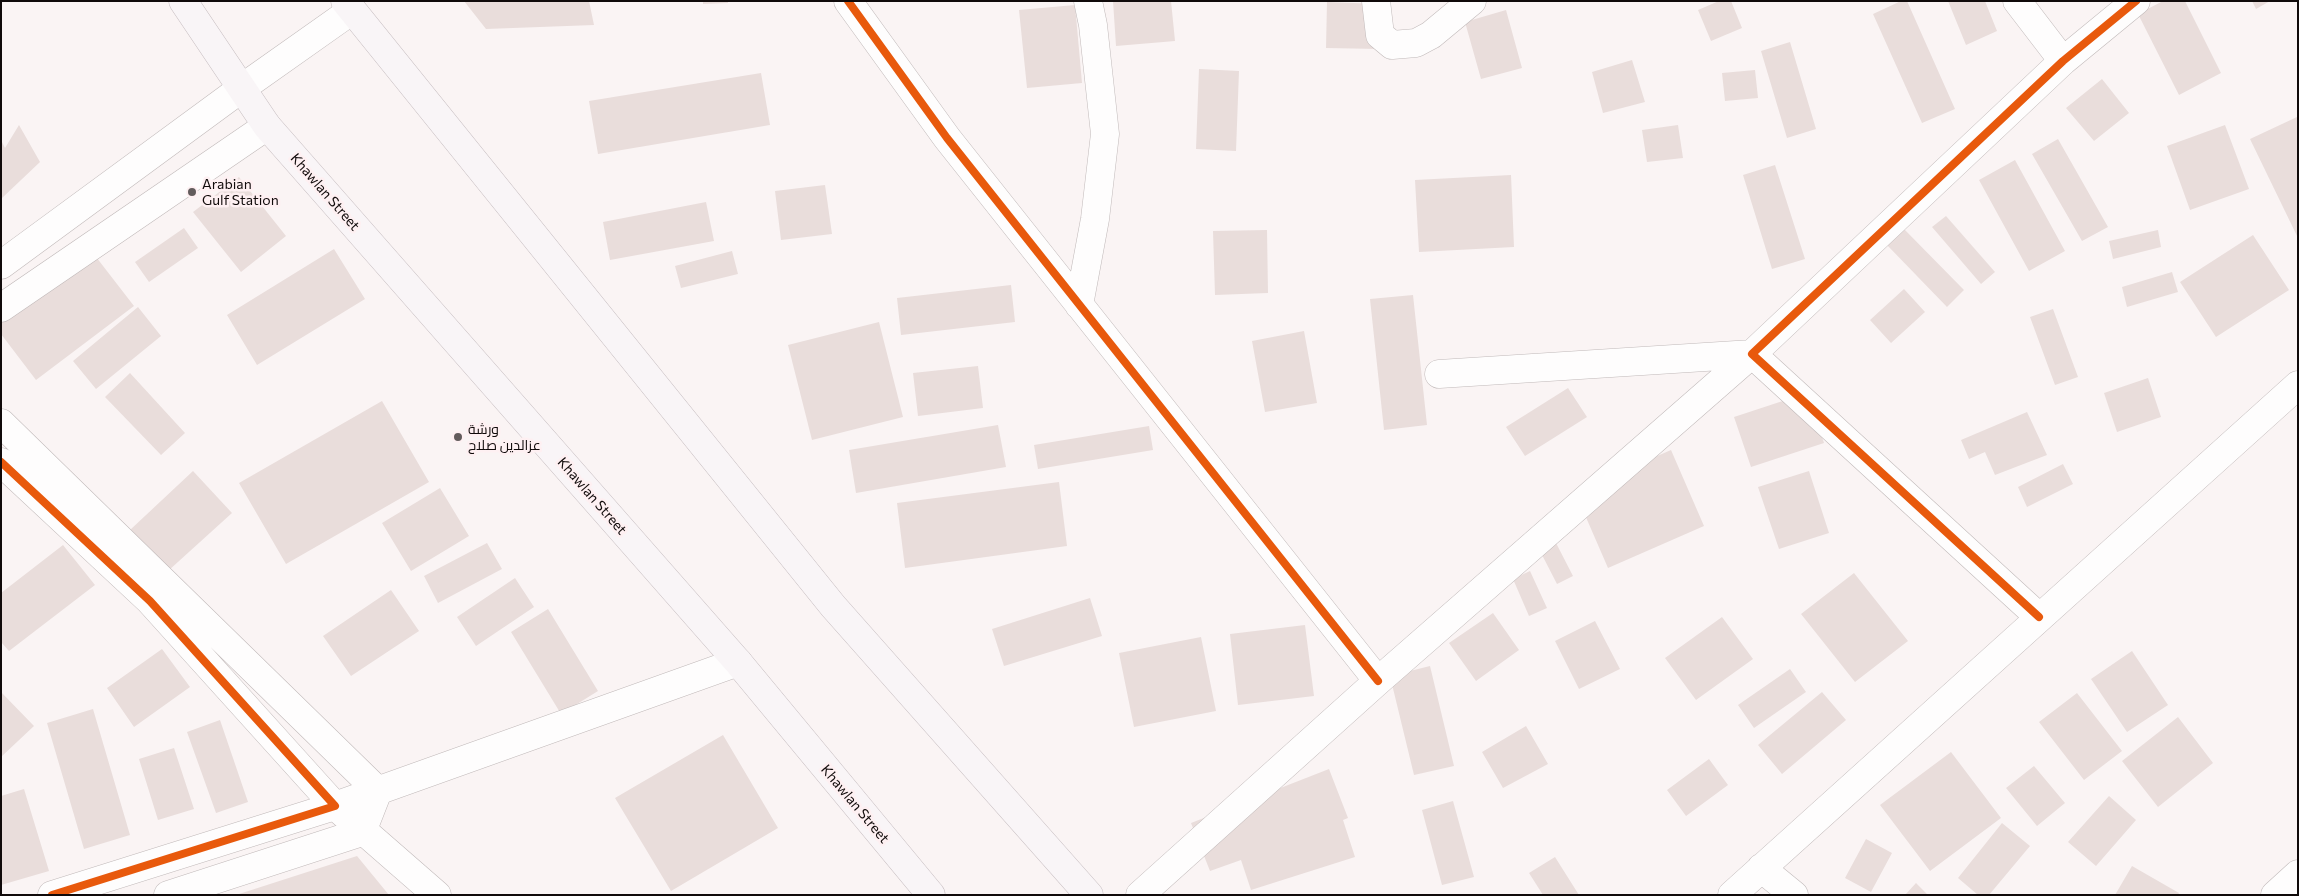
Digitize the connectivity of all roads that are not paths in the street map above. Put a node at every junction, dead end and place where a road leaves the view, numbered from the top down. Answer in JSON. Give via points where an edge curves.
{"nodes":[{"id":1,"x":183,"y":1,"type":"edge"},
{"id":2,"x":848,"y":1,"type":"edge"},
{"id":3,"x":1088,"y":1,"type":"edge"},
{"id":4,"x":1376,"y":1,"type":"edge"},
{"id":5,"x":1472,"y":1,"type":"edge"},
{"id":6,"x":2017,"y":1,"type":"edge"},
{"id":7,"x":2136,"y":1,"type":"edge"},
{"id":8,"x":348,"y":6,"type":"edge"},
{"id":9,"x":2063,"y":61,"type":"junction"},
{"id":10,"x":242,"y":88,"type":"junction"},
{"id":11,"x":267,"y":126,"type":"junction"},
{"id":12,"x":1,"y":265,"type":"edge"},
{"id":13,"x":1079,"y":306,"type":"junction"},
{"id":14,"x":1,"y":308,"type":"edge"},
{"id":15,"x":1752,"y":354,"type":"junction"},
{"id":16,"x":1439,"y":374,"type":"dead end"},
{"id":17,"x":2298,"y":385,"type":"edge"},
{"id":18,"x":1,"y":423,"type":"edge"},
{"id":19,"x":1,"y":462,"type":"edge"},
{"id":20,"x":2040,"y":618,"type":"junction"},
{"id":21,"x":738,"y":662,"type":"junction"},
{"id":22,"x":1378,"y":680,"type":"junction"},
{"id":23,"x":378,"y":791,"type":"junction"},
{"id":24,"x":335,"y":806,"type":"junction"},
{"id":25,"x":362,"y":832,"type":"junction"},
{"id":26,"x":1762,"y":868,"type":"junction"},
{"id":27,"x":2298,"y":874,"type":"edge"},
{"id":28,"x":52,"y":895,"type":"edge"},
{"id":29,"x":168,"y":895,"type":"edge"},
{"id":30,"x":437,"y":895,"type":"edge"},
{"id":31,"x":931,"y":895,"type":"edge"},
{"id":32,"x":1089,"y":895,"type":"edge"},
{"id":33,"x":1140,"y":895,"type":"edge"},
{"id":34,"x":1732,"y":895,"type":"edge"},
{"id":35,"x":1794,"y":895,"type":"edge"},
{"id":36,"x":2275,"y":895,"type":"edge"}],
"edges":[{"from":1,"to":10,"type":"main road","name":"Khawlan Street"},
{"from":2,"to":13,"type":"street","via":[[947,138]]},
{"from":3,"to":13,"type":"street","via":[[1105,134],[1095,219]]},
{"from":4,"to":5,"type":"street","via":[[1380,35],[1392,45],[1416,43],[1431,35]]},
{"from":6,"to":9,"type":"street"},
{"from":7,"to":9,"type":"street"},
{"from":8,"to":10,"type":"street"},
{"from":8,"to":32,"type":"main road","via":[[833,606]]},
{"from":9,"to":15,"type":"street"},
{"from":10,"to":11,"type":"main road","name":"Khawlan Street"},
{"from":10,"to":12,"type":"street"},
{"from":11,"to":14,"type":"street"},
{"from":11,"to":21,"type":"main road","name":"Khawlan Street"},
{"from":13,"to":22,"type":"street"},
{"from":15,"to":16,"type":"street"},
{"from":15,"to":20,"type":"street"},
{"from":15,"to":22,"type":"street"},
{"from":17,"to":20,"type":"street"},
{"from":18,"to":23,"type":"street"},
{"from":19,"to":24,"type":"street","via":[[150,601]]},
{"from":20,"to":26,"type":"street"},
{"from":21,"to":23,"type":"street"},
{"from":21,"to":31,"type":"main road","name":"Khawlan Street"},
{"from":22,"to":33,"type":"street"},
{"from":23,"to":24,"type":"street"},
{"from":23,"to":25,"type":"street"},
{"from":24,"to":25,"type":"street"},
{"from":24,"to":28,"type":"street"},
{"from":25,"to":29,"type":"street"},
{"from":25,"to":30,"type":"street"},
{"from":26,"to":34,"type":"street"},
{"from":26,"to":35,"type":"street"},
{"from":27,"to":36,"type":"street"}]}
